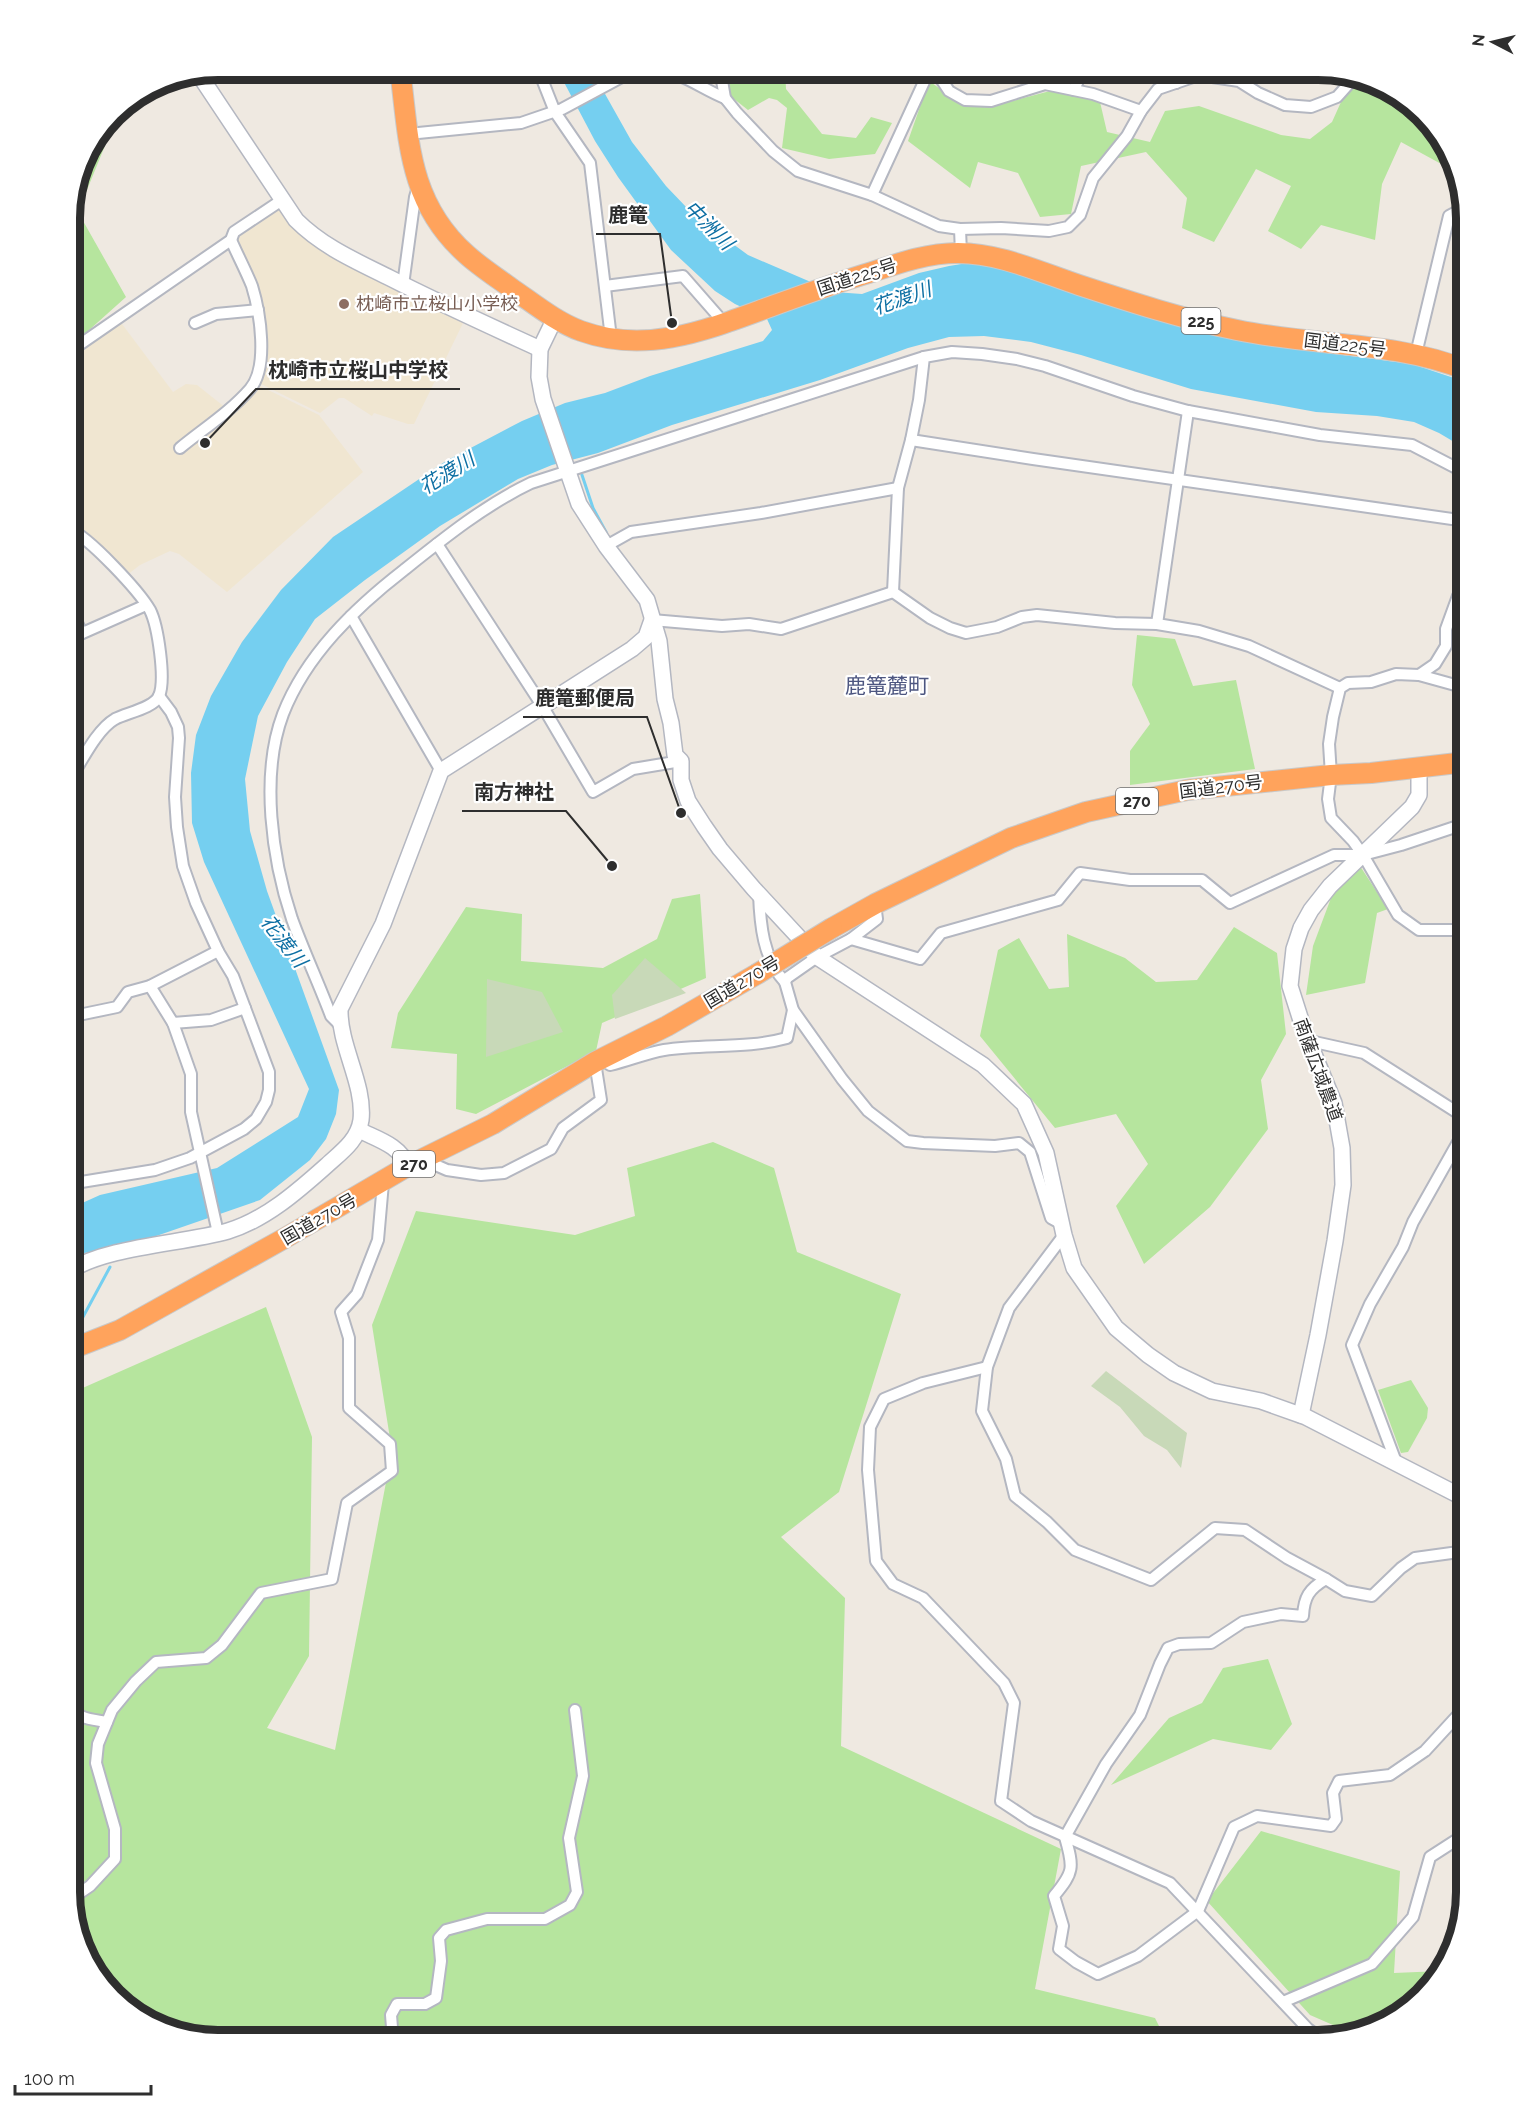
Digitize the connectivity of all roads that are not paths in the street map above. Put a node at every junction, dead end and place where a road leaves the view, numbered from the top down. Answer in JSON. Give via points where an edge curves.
{"nodes":[{"id":1,"x":401,"y":80,"type":"edge"},
{"id":2,"x":544,"y":80,"type":"edge"},
{"id":3,"x":614,"y":80,"type":"edge"},
{"id":4,"x":687,"y":80,"type":"edge"},
{"id":5,"x":722,"y":80,"type":"edge"},
{"id":6,"x":924,"y":80,"type":"edge"},
{"id":7,"x":942,"y":80,"type":"edge"},
{"id":8,"x":1042,"y":80,"type":"edge"},
{"id":9,"x":1078,"y":80,"type":"edge"},
{"id":10,"x":1183,"y":80,"type":"edge"},
{"id":11,"x":1232,"y":80,"type":"edge"},
{"id":12,"x":203,"y":81,"type":"edge"},
{"id":13,"x":1176,"y":82,"type":"joint"},
{"id":14,"x":1350,"y":83,"type":"edge"},
{"id":15,"x":1045,"y":84,"type":"junction"},
{"id":16,"x":1074,"y":90,"type":"junction"},
{"id":17,"x":725,"y":98,"type":"junction"},
{"id":18,"x":559,"y":110,"type":"junction"},
{"id":19,"x":1141,"y":111,"type":"junction"},
{"id":20,"x":408,"y":134,"type":"junction"},
{"id":21,"x":419,"y":186,"type":"junction"},
{"id":22,"x":872,"y":195,"type":"junction"},
{"id":23,"x":282,"y":200,"type":"junction"},
{"id":24,"x":1456,"y":213,"type":"edge"},
{"id":25,"x":960,"y":228,"type":"junction"},
{"id":26,"x":231,"y":240,"type":"junction"},
{"id":27,"x":951,"y":253,"type":"junction"},
{"id":28,"x":403,"y":285,"type":"junction"},
{"id":29,"x":604,"y":286,"type":"junction"},
{"id":30,"x":258,"y":310,"type":"junction"},
{"id":31,"x":555,"y":318,"type":"junction"},
{"id":32,"x":195,"y":323,"type":"dead end"},
{"id":33,"x":725,"y":324,"type":"junction"},
{"id":34,"x":610,"y":338,"type":"junction"},
{"id":35,"x":80,"y":344,"type":"edge"},
{"id":36,"x":540,"y":349,"type":"junction"},
{"id":37,"x":1416,"y":354,"type":"junction"},
{"id":38,"x":924,"y":357,"type":"junction"},
{"id":39,"x":1456,"y":367,"type":"edge"},
{"id":40,"x":1188,"y":411,"type":"junction"},
{"id":41,"x":911,"y":440,"type":"junction"},
{"id":42,"x":180,"y":448,"type":"dead end"},
{"id":43,"x":1456,"y":468,"type":"edge"},
{"id":44,"x":566,"y":469,"type":"junction"},
{"id":45,"x":1177,"y":480,"type":"junction"},
{"id":46,"x":898,"y":488,"type":"junction"},
{"id":47,"x":1456,"y":520,"type":"edge"},
{"id":48,"x":80,"y":537,"type":"edge"},
{"id":49,"x":437,"y":544,"type":"junction"},
{"id":50,"x":606,"y":546,"type":"junction"},
{"id":51,"x":893,"y":592,"type":"junction"},
{"id":52,"x":1456,"y":602,"type":"edge"},
{"id":53,"x":146,"y":605,"type":"junction"},
{"id":54,"x":351,"y":616,"type":"junction"},
{"id":55,"x":652,"y":620,"type":"junction"},
{"id":56,"x":1157,"y":624,"type":"junction"},
{"id":57,"x":80,"y":629,"type":"edge"},
{"id":58,"x":82,"y":633,"type":"joint"},
{"id":59,"x":1419,"y":675,"type":"junction"},
{"id":60,"x":1456,"y":685,"type":"edge"},
{"id":61,"x":1340,"y":688,"type":"junction"},
{"id":62,"x":159,"y":696,"type":"junction"},
{"id":63,"x":543,"y":707,"type":"junction"},
{"id":64,"x":681,"y":760,"type":"junction"},
{"id":65,"x":1456,"y":763,"type":"edge"},
{"id":66,"x":80,"y":765,"type":"edge"},
{"id":67,"x":1419,"y":768,"type":"junction"},
{"id":68,"x":441,"y":771,"type":"junction"},
{"id":69,"x":1331,"y":775,"type":"junction"},
{"id":70,"x":1456,"y":827,"type":"edge"},
{"id":71,"x":1363,"y":855,"type":"junction"},
{"id":72,"x":759,"y":893,"type":"junction"},
{"id":73,"x":875,"y":904,"type":"junction"},
{"id":74,"x":1456,"y":930,"type":"edge"},
{"id":75,"x":851,"y":939,"type":"junction"},
{"id":76,"x":218,"y":951,"type":"junction"},
{"id":77,"x":817,"y":957,"type":"junction"},
{"id":78,"x":785,"y":982,"type":"junction"},
{"id":79,"x":150,"y":986,"type":"junction"},
{"id":80,"x":245,"y":1008,"type":"junction"},
{"id":81,"x":793,"y":1010,"type":"junction"},
{"id":82,"x":80,"y":1015,"type":"edge"},
{"id":83,"x":173,"y":1023,"type":"junction"},
{"id":84,"x":339,"y":1024,"type":"junction"},
{"id":85,"x":1310,"y":1041,"type":"junction"},
{"id":86,"x":598,"y":1061,"type":"junction"},
{"id":87,"x":1456,"y":1112,"type":"edge"},
{"id":88,"x":359,"y":1130,"type":"junction"},
{"id":89,"x":1456,"y":1146,"type":"edge"},
{"id":90,"x":202,"y":1157,"type":"junction"},
{"id":91,"x":416,"y":1163,"type":"junction"},
{"id":92,"x":80,"y":1182,"type":"edge"},
{"id":93,"x":383,"y":1183,"type":"junction"},
{"id":94,"x":217,"y":1228,"type":"junction"},
{"id":95,"x":1063,"y":1229,"type":"junction"},
{"id":96,"x":80,"y":1265,"type":"edge"},
{"id":97,"x":80,"y":1346,"type":"edge"},
{"id":98,"x":987,"y":1367,"type":"junction"},
{"id":99,"x":1301,"y":1415,"type":"junction"},
{"id":100,"x":1396,"y":1462,"type":"junction"},
{"id":101,"x":1456,"y":1494,"type":"edge"},
{"id":102,"x":1456,"y":1552,"type":"edge"},
{"id":103,"x":1326,"y":1579,"type":"junction"},
{"id":104,"x":575,"y":1710,"type":"dead end"},
{"id":105,"x":80,"y":1716,"type":"edge"},
{"id":106,"x":1456,"y":1717,"type":"edge"},
{"id":107,"x":107,"y":1722,"type":"junction"},
{"id":108,"x":1065,"y":1837,"type":"junction"},
{"id":109,"x":1456,"y":1840,"type":"edge"},
{"id":110,"x":80,"y":1893,"type":"edge"},
{"id":111,"x":1198,"y":1911,"type":"junction"},
{"id":112,"x":1283,"y":2002,"type":"junction"},
{"id":113,"x":392,"y":2029,"type":"edge"},
{"id":114,"x":1309,"y":2030,"type":"edge"}],
"edges":[{"from":1,"to":20,"type":"highway","name":"国道225号","number":"225"},
{"from":2,"to":18,"type":"street"},
{"from":3,"to":18,"type":"street"},
{"from":4,"to":17,"type":"street"},
{"from":5,"to":17,"type":"street"},
{"from":6,"to":22,"type":"street"},
{"from":7,"to":15,"type":"street","via":[[949,91],[965,100],[991,101]]},
{"from":8,"to":15,"type":"street"},
{"from":9,"to":16,"type":"street"},
{"from":10,"to":13,"type":"street"},
{"from":11,"to":14,"type":"street","via":[[1286,105],[1311,107],[1337,97]]},
{"from":12,"to":23,"type":"street"},
{"from":13,"to":19,"type":"street","via":[[1158,89]]},
{"from":15,"to":16,"type":"street"},
{"from":16,"to":19,"type":"street"},
{"from":17,"to":22,"type":"street","via":[[772,151],[798,171]]},
{"from":18,"to":20,"type":"street","via":[[521,123]]},
{"from":18,"to":29,"type":"street","via":[[591,163]]},
{"from":19,"to":25,"type":"street","via":[[1127,136],[1093,178],[1080,215],[1068,227],[1048,231]]},
{"from":20,"to":21,"type":"highway","name":"国道225号","number":"225"},
{"from":21,"to":28,"type":"street"},
{"from":21,"to":31,"type":"highway","name":"国道225号","number":"225","via":[[440,224],[465,253]]},
{"from":22,"to":25,"type":"street","via":[[939,226]]},
{"from":23,"to":26,"type":"street","via":[[234,232]]},
{"from":23,"to":28,"type":"street","via":[[311,235]]},
{"from":24,"to":37,"type":"street","via":[[1449,216]]},
{"from":25,"to":27,"type":"street"},
{"from":26,"to":30,"type":"street"},
{"from":26,"to":35,"type":"street"},
{"from":27,"to":33,"type":"highway","name":"国道225号","number":"225","via":[[838,282]]},
{"from":27,"to":37,"type":"highway","name":"国道225号","number":"225","via":[[999,258],[1129,302],[1239,330]]},
{"from":28,"to":36,"type":"street"},
{"from":29,"to":33,"type":"street","via":[[683,276]]},
{"from":29,"to":34,"type":"street"},
{"from":30,"to":32,"type":"street","via":[[216,314]]},
{"from":30,"to":42,"type":"street","via":[[261,358],[251,388]]},
{"from":31,"to":34,"type":"highway","name":"国道225号","number":"225","via":[[581,331]]},
{"from":31,"to":36,"type":"street"},
{"from":33,"to":34,"type":"highway","name":"国道225号","number":"225","via":[[663,340]]},
{"from":36,"to":44,"type":"street","via":[[543,399]]},
{"from":37,"to":39,"type":"highway","name":"国道225号","number":"225"},
{"from":38,"to":40,"type":"street","via":[[951,352],[1017,359]]},
{"from":38,"to":41,"type":"street"},
{"from":38,"to":44,"type":"street"},
{"from":40,"to":43,"type":"street","via":[[1320,435],[1412,445]]},
{"from":40,"to":45,"type":"street"},
{"from":41,"to":45,"type":"street"},
{"from":41,"to":46,"type":"street"},
{"from":44,"to":49,"type":"street","via":[[502,498]]},
{"from":44,"to":50,"type":"street","via":[[579,504]]},
{"from":45,"to":47,"type":"street"},
{"from":45,"to":56,"type":"street"},
{"from":46,"to":50,"type":"street","via":[[631,532]]},
{"from":46,"to":51,"type":"street"},
{"from":48,"to":53,"type":"street","via":[[122,575]]},
{"from":49,"to":54,"type":"street"},
{"from":49,"to":63,"type":"street"},
{"from":50,"to":55,"type":"street","via":[[647,600]]},
{"from":51,"to":55,"type":"street","via":[[782,629]]},
{"from":51,"to":56,"type":"street","via":[[930,618],[966,633],[1037,615]]},
{"from":52,"to":59,"type":"street","via":[[1446,628],[1446,646],[1435,664]]},
{"from":53,"to":58,"type":"street"},
{"from":53,"to":62,"type":"street","via":[[155,624],[161,675]]},
{"from":54,"to":68,"type":"street"},
{"from":54,"to":84,"type":"street","via":[[312,662],[291,697],[277,737],[271,790],[275,846],[292,919],[331,1016]]},
{"from":55,"to":63,"type":"street","via":[[646,637],[632,649]]},
{"from":55,"to":64,"type":"street","via":[[659,641],[675,754]]},
{"from":56,"to":61,"type":"street","via":[[1249,646]]},
{"from":57,"to":58,"type":"street"},
{"from":59,"to":60,"type":"street"},
{"from":59,"to":61,"type":"street","via":[[1395,674]]},
{"from":61,"to":69,"type":"street","via":[[1329,744]]},
{"from":62,"to":66,"type":"street","via":[[155,702],[115,719],[102,730]]},
{"from":62,"to":76,"type":"street","via":[[171,712],[180,738],[175,797],[183,866]]},
{"from":63,"to":64,"type":"street","via":[[593,792],[633,768]]},
{"from":63,"to":68,"type":"street"},
{"from":64,"to":72,"type":"street","via":[[681,780],[688,801],[720,849]]},
{"from":65,"to":67,"type":"highway","name":"国道270号","number":"270"},
{"from":67,"to":69,"type":"highway","name":"国道270号","number":"270"},
{"from":67,"to":71,"type":"street","name":"南薩広域農道","via":[[1419,795],[1412,807]]},
{"from":68,"to":84,"type":"street","via":[[383,924],[342,1002]]},
{"from":69,"to":71,"type":"street","via":[[1331,818]]},
{"from":69,"to":73,"type":"highway","name":"国道270号","number":"270","via":[[1187,790],[1086,812],[1011,838]]},
{"from":70,"to":71,"type":"street"},
{"from":71,"to":74,"type":"street","via":[[1398,915],[1419,930]]},
{"from":71,"to":75,"type":"street","via":[[1334,855],[1230,903],[1202,880],[1130,880],[1080,873],[1058,900],[941,933],[920,959]]},
{"from":71,"to":85,"type":"street","name":"南薩広域農道","via":[[1311,910],[1294,949],[1290,986]]},
{"from":72,"to":77,"type":"street"},
{"from":72,"to":78,"type":"street","via":[[761,928],[776,972]]},
{"from":73,"to":75,"type":"street","via":[[877,919]]},
{"from":73,"to":86,"type":"highway","name":"国道270号","number":"270","bridge":true,"via":[[667,1026]]},
{"from":75,"to":77,"type":"street"},
{"from":76,"to":79,"type":"street"},
{"from":76,"to":80,"type":"street"},
{"from":77,"to":78,"type":"street"},
{"from":77,"to":95,"type":"street","via":[[983,1065],[1024,1104],[1046,1153]]},
{"from":78,"to":81,"type":"street"},
{"from":79,"to":82,"type":"street","via":[[128,992],[117,1007]]},
{"from":79,"to":83,"type":"street"},
{"from":80,"to":83,"type":"street","via":[[211,1020]]},
{"from":80,"to":90,"type":"street","via":[[270,1072],[266,1102],[256,1119]]},
{"from":81,"to":86,"type":"street","via":[[787,1038],[765,1044],[660,1051],[610,1065]]},
{"from":81,"to":95,"type":"street","via":[[868,1111],[907,1141],[995,1146],[1019,1143],[1030,1152],[1051,1218]]},
{"from":83,"to":90,"type":"street","via":[[191,1074],[190,1112]]},
{"from":84,"to":88,"type":"street","via":[[359,1095]]},
{"from":85,"to":87,"type":"street","via":[[1364,1053]]},
{"from":85,"to":99,"type":"street","name":"南薩広域農道","via":[[1336,1110],[1343,1185]]},
{"from":86,"to":91,"type":"highway","name":"国道270号","number":"270","via":[[493,1124]]},
{"from":86,"to":91,"type":"street","via":[[600,1100],[563,1128],[551,1149],[504,1173],[481,1175]]},
{"from":88,"to":91,"type":"street","via":[[395,1147]]},
{"from":88,"to":94,"type":"street","via":[[346,1148],[280,1205],[237,1227]]},
{"from":89,"to":100,"type":"street","via":[[1352,1345]]},
{"from":90,"to":92,"type":"street","via":[[155,1170]]},
{"from":90,"to":94,"type":"street"},
{"from":91,"to":93,"type":"highway","name":"国道270号","number":"270"},
{"from":93,"to":97,"type":"highway","name":"国道270号","number":"270","via":[[120,1330]]},
{"from":93,"to":107,"type":"street","via":[[378,1240],[357,1294],[341,1312],[349,1338],[349,1408],[390,1444],[392,1472],[347,1503],[332,1579],[261,1593],[222,1645],[206,1658],[156,1662],[118,1702]]},
{"from":94,"to":96,"type":"street"},
{"from":95,"to":98,"type":"street","via":[[1009,1308]]},
{"from":95,"to":99,"type":"street","via":[[1074,1268],[1116,1328],[1148,1355],[1212,1391],[1261,1401]]},
{"from":98,"to":103,"type":"street","via":[[982,1412],[1006,1459],[1015,1496],[1075,1550],[1151,1580],[1215,1528],[1245,1530]]},
{"from":98,"to":108,"type":"street","via":[[923,1383],[884,1399],[870,1427],[868,1470],[876,1561],[893,1584],[923,1598],[1004,1683],[1014,1703],[1001,1801]]},
{"from":99,"to":100,"type":"street"},
{"from":100,"to":101,"type":"street"},
{"from":102,"to":103,"type":"street","via":[[1415,1558],[1372,1596],[1346,1592]]},
{"from":103,"to":108,"type":"street","via":[[1304,1601],[1303,1616],[1281,1614],[1243,1622],[1211,1643],[1168,1648],[1140,1715],[1106,1764]]},
{"from":104,"to":113,"type":"street","via":[[583,1776],[569,1838],[577,1892],[570,1905],[545,1919],[487,1919],[446,1930],[439,1938],[441,1961],[436,1998],[425,2004],[398,2004],[391,2015]]},
{"from":105,"to":107,"type":"street"},
{"from":106,"to":111,"type":"street","via":[[1425,1751],[1390,1774],[1339,1781],[1333,1793],[1336,1819],[1331,1826],[1257,1816],[1234,1827]]},
{"from":107,"to":110,"type":"street","via":[[96,1763],[115,1829],[115,1859]]},
{"from":108,"to":111,"type":"street","via":[[1170,1883]]},
{"from":108,"to":111,"type":"street","via":[[1071,1857],[1070,1877],[1054,1896],[1063,1926],[1059,1948],[1076,1962],[1098,1974],[1138,1956]]},
{"from":109,"to":112,"type":"street","via":[[1430,1857],[1413,1917],[1372,1964]]},
{"from":111,"to":112,"type":"street"},
{"from":112,"to":114,"type":"street"}]}
